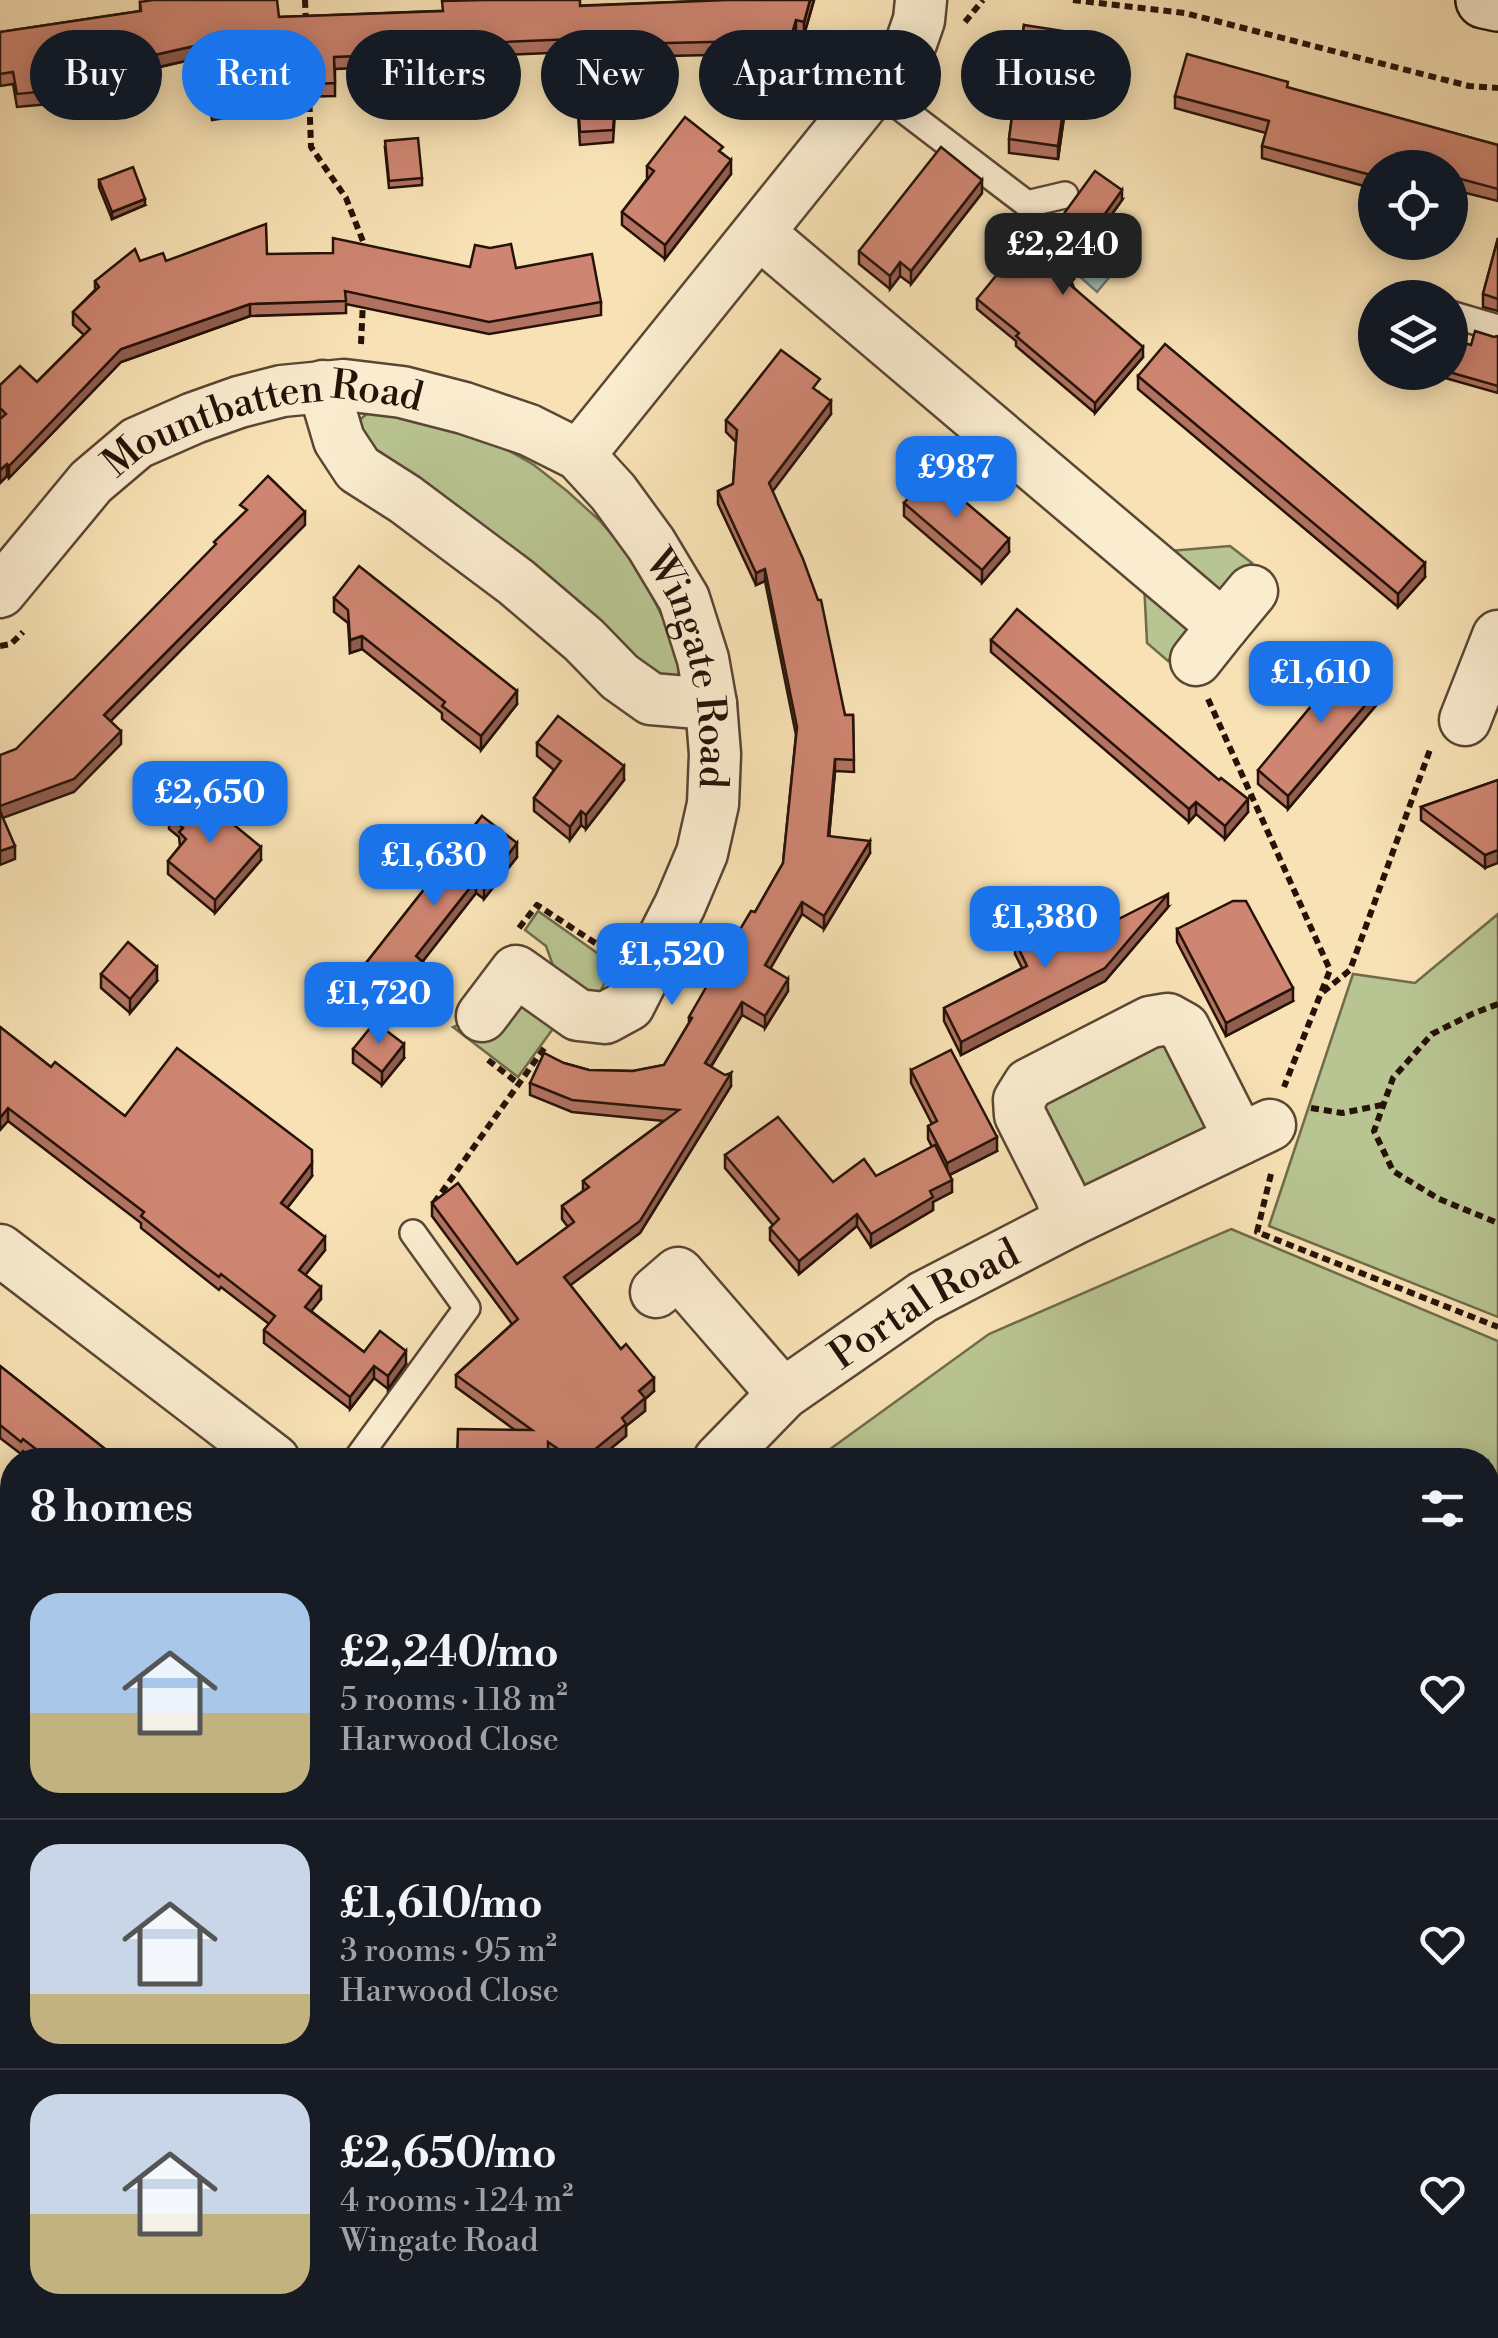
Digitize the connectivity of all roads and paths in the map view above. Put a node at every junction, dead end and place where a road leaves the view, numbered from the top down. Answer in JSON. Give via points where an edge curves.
{"nodes":[{"id":1,"x":305,"y":0,"type":"edge"},
{"id":2,"x":922,"y":0,"type":"edge"},
{"id":3,"x":1073,"y":0,"type":"edge"},
{"id":4,"x":1484,"y":0,"type":"edge"},
{"id":5,"x":1498,"y":3,"type":"edge"},
{"id":6,"x":306,"y":30,"type":"edge"},
{"id":7,"x":915,"y":30,"type":"edge"},
{"id":8,"x":1498,"y":88,"type":"edge"},
{"id":9,"x":310,"y":120,"type":"edge"},
{"id":10,"x":850,"y":120,"type":"edge"},
{"id":11,"x":917,"y":120,"type":"edge"},
{"id":12,"x":1065,"y":195,"type":"dead end"},
{"id":13,"x":759,"y":234,"type":"junction"},
{"id":14,"x":367,"y":252,"type":"edge"},
{"id":15,"x":364,"y":285,"type":"edge"},
{"id":16,"x":1468,"y":319,"type":"edge"},
{"id":17,"x":1498,"y":328,"type":"edge"},
{"id":18,"x":342,"y":386,"type":"junction"},
{"id":19,"x":579,"y":456,"type":"junction"},
{"id":20,"x":14,"y":610,"type":"edge"},
{"id":21,"x":1224,"y":626,"type":"joint"},
{"id":22,"x":1498,"y":636,"type":"edge"},
{"id":23,"x":0,"y":646,"type":"edge"},
{"id":24,"x":711,"y":704,"type":"junction"},
{"id":25,"x":1465,"y":720,"type":"joint"},
{"id":26,"x":1320,"y":994,"type":"junction"},
{"id":27,"x":1498,"y":1004,"type":"edge"},
{"id":28,"x":572,"y":1010,"type":"junction"},
{"id":29,"x":482,"y":1016,"type":"dead end"},
{"id":30,"x":1383,"y":1105,"type":"junction"},
{"id":31,"x":1263,"y":1122,"type":"junction"},
{"id":32,"x":1070,"y":1221,"type":"junction"},
{"id":33,"x":1498,"y":1223,"type":"edge"},
{"id":34,"x":413,"y":1233,"type":"joint"},
{"id":35,"x":0,"y":1250,"type":"edge"},
{"id":36,"x":678,"y":1273,"type":"dead end"},
{"id":37,"x":1498,"y":1327,"type":"edge"},
{"id":38,"x":783,"y":1394,"type":"junction"},
{"id":39,"x":258,"y":1448,"type":"edge"},
{"id":40,"x":365,"y":1448,"type":"edge"},
{"id":41,"x":731,"y":1448,"type":"edge"}],
"edges":[{"from":1,"to":6,"type":"path"},
{"from":2,"to":7,"type":"street"},
{"from":3,"to":8,"type":"path","via":[[1185,13]]},
{"from":4,"to":5,"type":"street"},
{"from":9,"to":14,"type":"path","via":[[311,147],[346,198]]},
{"from":10,"to":13,"type":"street"},
{"from":11,"to":12,"type":"lane","via":[[1028,204]]},
{"from":13,"to":19,"type":"street"},
{"from":13,"to":21,"type":"street"},
{"from":15,"to":18,"type":"path"},
{"from":16,"to":17,"type":"lane"},
{"from":18,"to":19,"type":"street","name":"Mountbatten Road","via":[[464,408]]},
{"from":18,"to":20,"type":"street","name":"Mountbatten Road","via":[[239,402],[137,443],[91,482]]},
{"from":18,"to":24,"type":"street","via":[[340,440],[358,468],[516,582],[651,699]]},
{"from":19,"to":24,"type":"street","name":"Wingate Road","via":[[613,492],[684,599]]},
{"from":20,"to":23,"type":"path","via":[[12,644]]},
{"from":21,"to":26,"type":"path","via":[[1206,696],[1330,970]]},
{"from":22,"to":25,"type":"street"},
{"from":24,"to":28,"type":"street","name":"Wingate Road","via":[[714,804],[680,905],[629,1004],[605,1018]]},
{"from":25,"to":26,"type":"path","via":[[1444,710],[1350,970]]},
{"from":26,"to":31,"type":"path"},
{"from":27,"to":30,"type":"path","via":[[1432,1034],[1392,1078]]},
{"from":28,"to":29,"type":"street","via":[[525,959]]},
{"from":28,"to":34,"type":"path"},
{"from":30,"to":31,"type":"path"},
{"from":30,"to":33,"type":"path","via":[[1374,1131],[1393,1171],[1438,1199]]},
{"from":31,"to":32,"type":"street","name":"Portal Road"},
{"from":31,"to":32,"type":"street","via":[[1184,1028],[1168,1019],[1029,1084],[1019,1100],[1020,1115]]},
{"from":31,"to":37,"type":"path","via":[[1274,1141],[1273,1163],[1257,1232]]},
{"from":32,"to":38,"type":"street","name":"Portal Road","via":[[922,1298]]},
{"from":34,"to":40,"type":"lane","via":[[467,1308]]},
{"from":35,"to":39,"type":"street"},
{"from":36,"to":38,"type":"street"},
{"from":38,"to":41,"type":"street","name":"Portal Road"}]}
